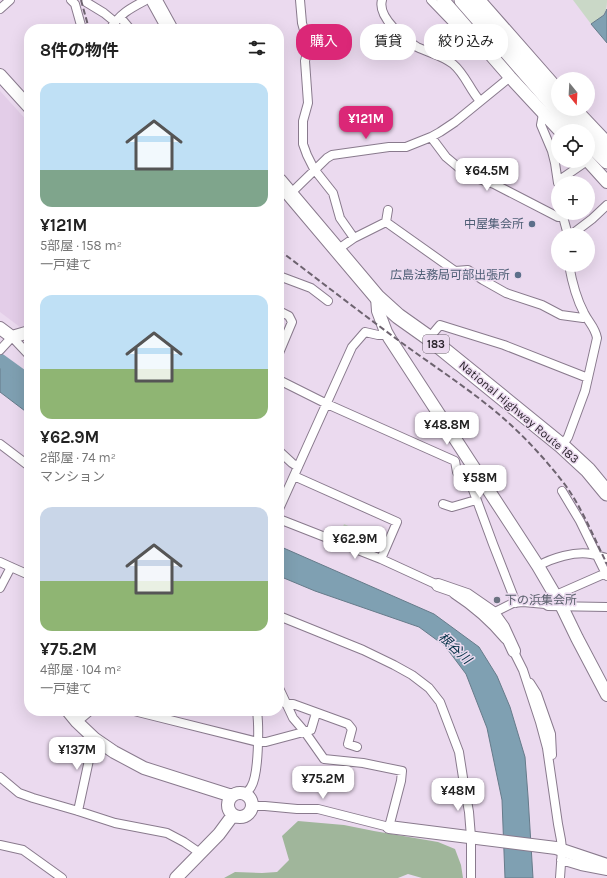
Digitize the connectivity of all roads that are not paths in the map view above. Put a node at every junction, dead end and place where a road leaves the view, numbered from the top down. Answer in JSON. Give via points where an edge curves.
{"nodes":[{"id":1,"x":10,"y":0,"type":"edge"},
{"id":2,"x":71,"y":0,"type":"edge"},
{"id":3,"x":146,"y":0,"type":"edge"},
{"id":4,"x":154,"y":0,"type":"edge"},
{"id":5,"x":300,"y":0,"type":"edge"},
{"id":6,"x":382,"y":0,"type":"edge"},
{"id":7,"x":430,"y":0,"type":"edge"},
{"id":8,"x":462,"y":0,"type":"edge"},
{"id":9,"x":476,"y":0,"type":"edge"},
{"id":10,"x":86,"y":2,"type":"dead end"},
{"id":11,"x":442,"y":3,"type":"edge"},
{"id":12,"x":0,"y":10,"type":"edge"},
{"id":13,"x":117,"y":19,"type":"junction"},
{"id":14,"x":81,"y":24,"type":"edge"},
{"id":15,"x":114,"y":24,"type":"edge"},
{"id":16,"x":124,"y":24,"type":"edge"},
{"id":17,"x":167,"y":24,"type":"edge"},
{"id":18,"x":0,"y":76,"type":"edge"},
{"id":19,"x":510,"y":77,"type":"junction"},
{"id":20,"x":551,"y":84,"type":"edge"},
{"id":21,"x":480,"y":101,"type":"junction"},
{"id":22,"x":24,"y":102,"type":"edge"},
{"id":23,"x":543,"y":114,"type":"junction"},
{"id":24,"x":580,"y":116,"type":"edge"},
{"id":25,"x":553,"y":124,"type":"edge"},
{"id":26,"x":571,"y":124,"type":"edge"},
{"id":27,"x":431,"y":137,"type":"junction"},
{"id":28,"x":607,"y":145,"type":"edge"},
{"id":29,"x":595,"y":149,"type":"edge"},
{"id":30,"x":607,"y":161,"type":"edge"},
{"id":31,"x":578,"y":168,"type":"edge"},
{"id":32,"x":594,"y":168,"type":"edge"},
{"id":33,"x":314,"y":169,"type":"junction"},
{"id":34,"x":557,"y":176,"type":"edge"},
{"id":35,"x":567,"y":176,"type":"edge"},
{"id":36,"x":607,"y":182,"type":"edge"},
{"id":37,"x":284,"y":187,"type":"edge"},
{"id":38,"x":290,"y":194,"type":"junction"},
{"id":39,"x":607,"y":205,"type":"edge"},
{"id":40,"x":388,"y":210,"type":"dead end"},
{"id":41,"x":551,"y":213,"type":"edge"},
{"id":42,"x":386,"y":222,"type":"junction"},
{"id":43,"x":580,"y":228,"type":"edge"},
{"id":44,"x":354,"y":238,"type":"junction"},
{"id":45,"x":337,"y":250,"type":"junction"},
{"id":46,"x":570,"y":272,"type":"edge"},
{"id":47,"x":284,"y":278,"type":"edge"},
{"id":48,"x":377,"y":297,"type":"junction"},
{"id":49,"x":328,"y":301,"type":"dead end"},
{"id":50,"x":284,"y":314,"type":"edge"},
{"id":51,"x":586,"y":317,"type":"junction"},
{"id":52,"x":0,"y":328,"type":"edge"},
{"id":53,"x":24,"y":334,"type":"edge"},
{"id":54,"x":388,"y":334,"type":"junction"},
{"id":55,"x":429,"y":338,"type":"junction"},
{"id":56,"x":284,"y":340,"type":"edge"},
{"id":57,"x":5,"y":344,"type":"edge"},
{"id":58,"x":24,"y":349,"type":"edge"},
{"id":59,"x":24,"y":353,"type":"edge"},
{"id":60,"x":588,"y":378,"type":"junction"},
{"id":61,"x":284,"y":382,"type":"edge"},
{"id":62,"x":327,"y":404,"type":"junction"},
{"id":63,"x":0,"y":444,"type":"edge"},
{"id":64,"x":562,"y":446,"type":"junction"},
{"id":65,"x":284,"y":456,"type":"edge"},
{"id":66,"x":24,"y":462,"type":"edge"},
{"id":67,"x":298,"y":467,"type":"junction"},
{"id":68,"x":294,"y":476,"type":"junction"},
{"id":69,"x":562,"y":491,"type":"dead end"},
{"id":70,"x":607,"y":493,"type":"edge"},
{"id":71,"x":284,"y":498,"type":"edge"},
{"id":72,"x":476,"y":500,"type":"junction"},
{"id":73,"x":443,"y":504,"type":"dead end"},
{"id":74,"x":284,"y":521,"type":"edge"},
{"id":75,"x":597,"y":556,"type":"junction"},
{"id":76,"x":607,"y":558,"type":"edge"},
{"id":77,"x":381,"y":559,"type":"junction"},
{"id":78,"x":0,"y":562,"type":"edge"},
{"id":79,"x":538,"y":566,"type":"junction"},
{"id":80,"x":11,"y":567,"type":"junction"},
{"id":81,"x":24,"y":573,"type":"edge"},
{"id":82,"x":606,"y":574,"type":"edge"},
{"id":83,"x":438,"y":585,"type":"junction"},
{"id":84,"x":0,"y":588,"type":"edge"},
{"id":85,"x":559,"y":600,"type":"junction"},
{"id":86,"x":516,"y":603,"type":"junction"},
{"id":87,"x":607,"y":607,"type":"edge"},
{"id":88,"x":494,"y":613,"type":"junction"},
{"id":89,"x":284,"y":618,"type":"edge"},
{"id":90,"x":514,"y":651,"type":"junction"},
{"id":91,"x":606,"y":691,"type":"edge"},
{"id":92,"x":284,"y":699,"type":"edge"},
{"id":93,"x":286,"y":704,"type":"junction"},
{"id":94,"x":316,"y":713,"type":"junction"},
{"id":95,"x":72,"y":716,"type":"edge"},
{"id":96,"x":84,"y":716,"type":"edge"},
{"id":97,"x":171,"y":716,"type":"edge"},
{"id":98,"x":257,"y":716,"type":"edge"},
{"id":99,"x":77,"y":722,"type":"junction"},
{"id":100,"x":305,"y":732,"type":"junction"},
{"id":101,"x":95,"y":739,"type":"junction"},
{"id":102,"x":258,"y":742,"type":"junction"},
{"id":103,"x":357,"y":747,"type":"dead end"},
{"id":104,"x":0,"y":777,"type":"edge"},
{"id":105,"x":245,"y":794,"type":"junction"},
{"id":106,"x":232,"y":796,"type":"junction"},
{"id":107,"x":252,"y":806,"type":"junction"},
{"id":108,"x":78,"y":810,"type":"junction"},
{"id":109,"x":233,"y":815,"type":"junction"},
{"id":110,"x":389,"y":827,"type":"junction"},
{"id":111,"x":473,"y":838,"type":"junction"},
{"id":112,"x":0,"y":845,"type":"edge"},
{"id":113,"x":560,"y":852,"type":"junction"},
{"id":114,"x":200,"y":853,"type":"junction"},
{"id":115,"x":607,"y":865,"type":"edge"},
{"id":116,"x":607,"y":871,"type":"edge"},
{"id":117,"x":62,"y":878,"type":"edge"},
{"id":118,"x":176,"y":878,"type":"edge"},
{"id":119,"x":471,"y":878,"type":"edge"},
{"id":120,"x":560,"y":878,"type":"edge"}],
"edges":[{"from":1,"to":12,"type":"street"},
{"from":2,"to":14,"type":"street","via":[[75,4]]},
{"from":3,"to":13,"type":"street"},
{"from":4,"to":17,"type":"highway"},
{"from":5,"to":33,"type":"street","via":[[308,48],[305,61],[308,103],[303,121],[303,144],[306,156]]},
{"from":6,"to":21,"type":"street","via":[[382,10],[398,33],[417,47],[441,56],[453,64]]},
{"from":7,"to":11,"type":"street"},
{"from":8,"to":26,"type":"highway"},
{"from":9,"to":20,"type":"highway"},
{"from":10,"to":13,"type":"street"},
{"from":11,"to":19,"type":"street"},
{"from":13,"to":15,"type":"street"},
{"from":13,"to":16,"type":"street"},
{"from":18,"to":22,"type":"street"},
{"from":19,"to":21,"type":"street"},
{"from":19,"to":23,"type":"street"},
{"from":21,"to":27,"type":"street","via":[[455,122]]},
{"from":23,"to":25,"type":"street"},
{"from":23,"to":34,"type":"street","via":[[541,124],[552,151]]},
{"from":24,"to":28,"type":"highway"},
{"from":27,"to":33,"type":"street","via":[[406,147],[332,155]]},
{"from":27,"to":41,"type":"street","via":[[446,157],[472,177],[494,184]]},
{"from":29,"to":30,"type":"highway"},
{"from":31,"to":35,"type":"street"},
{"from":32,"to":36,"type":"street"},
{"from":33,"to":38,"type":"street"},
{"from":33,"to":44,"type":"street","via":[[333,193],[340,218]]},
{"from":37,"to":38,"type":"highway","name":"National Highway Route 183","number":"183"},
{"from":38,"to":45,"type":"highway","name":"National Highway Route 183","number":"183"},
{"from":39,"to":43,"type":"street"},
{"from":40,"to":42,"type":"street"},
{"from":42,"to":44,"type":"street"},
{"from":42,"to":51,"type":"street","via":[[455,271],[468,270],[506,293],[542,305],[561,315]]},
{"from":44,"to":45,"type":"street"},
{"from":45,"to":48,"type":"highway","name":"National Highway Route 183","number":"183"},
{"from":46,"to":51,"type":"street","via":[[575,292]]},
{"from":47,"to":49,"type":"street","via":[[311,288]]},
{"from":48,"to":54,"type":"street","via":[[378,310]]},
{"from":48,"to":55,"type":"highway","name":"National Highway Route 183","number":"183"},
{"from":50,"to":56,"type":"street","via":[[292,322]]},
{"from":51,"to":60,"type":"street","via":[[596,331],[597,338]]},
{"from":52,"to":57,"type":"street"},
{"from":53,"to":57,"type":"street"},
{"from":54,"to":62,"type":"street","via":[[365,332],[352,347]]},
{"from":54,"to":79,"type":"street"},
{"from":55,"to":60,"type":"street","via":[[440,325],[504,345]]},
{"from":55,"to":64,"type":"highway","name":"National Highway Route 183","number":"183"},
{"from":57,"to":58,"type":"street"},
{"from":57,"to":59,"type":"street"},
{"from":60,"to":64,"type":"street","via":[[568,437]]},
{"from":61,"to":62,"type":"street"},
{"from":62,"to":67,"type":"street"},
{"from":62,"to":72,"type":"street","via":[[455,461],[461,479],[469,479]]},
{"from":63,"to":66,"type":"street"},
{"from":64,"to":70,"type":"highway","name":"National Highway Route 183","number":"183","via":[[588,470]]},
{"from":65,"to":67,"type":"street"},
{"from":67,"to":68,"type":"street"},
{"from":68,"to":71,"type":"street"},
{"from":68,"to":77,"type":"street","via":[[397,522]]},
{"from":69,"to":75,"type":"street"},
{"from":72,"to":73,"type":"street","via":[[452,507]]},
{"from":72,"to":86,"type":"street"},
{"from":74,"to":77,"type":"street"},
{"from":75,"to":76,"type":"street"},
{"from":75,"to":79,"type":"street","via":[[571,554]]},
{"from":75,"to":82,"type":"street"},
{"from":77,"to":83,"type":"street"},
{"from":78,"to":80,"type":"street"},
{"from":79,"to":85,"type":"street"},
{"from":80,"to":81,"type":"street"},
{"from":80,"to":84,"type":"street"},
{"from":82,"to":85,"type":"street"},
{"from":83,"to":88,"type":"street","via":[[467,596]]},
{"from":83,"to":90,"type":"street","via":[[482,614]]},
{"from":85,"to":86,"type":"street","via":[[545,604]]},
{"from":85,"to":87,"type":"street","via":[[567,606]]},
{"from":85,"to":91,"type":"street"},
{"from":86,"to":88,"type":"street"},
{"from":88,"to":90,"type":"street"},
{"from":89,"to":111,"type":"street","via":[[388,662],[429,688],[440,702],[458,752]]},
{"from":90,"to":113,"type":"street","via":[[523,670],[547,748],[561,840]]},
{"from":92,"to":93,"type":"street"},
{"from":93,"to":94,"type":"street","via":[[293,704]]},
{"from":93,"to":100,"type":"street","via":[[293,718]]},
{"from":94,"to":100,"type":"street","via":[[311,730]]},
{"from":94,"to":103,"type":"street","via":[[348,724],[352,729],[348,744]]},
{"from":95,"to":99,"type":"street"},
{"from":96,"to":99,"type":"street"},
{"from":97,"to":102,"type":"street"},
{"from":98,"to":102,"type":"street"},
{"from":99,"to":101,"type":"street"},
{"from":100,"to":102,"type":"street"},
{"from":100,"to":110,"type":"street","via":[[324,759],[402,771]]},
{"from":101,"to":106,"type":"street","via":[[144,768]]},
{"from":101,"to":108,"type":"street","via":[[91,747]]},
{"from":102,"to":105,"type":"street","via":[[255,777],[252,787]]},
{"from":104,"to":108,"type":"street","via":[[19,793]]},
{"from":105,"to":106,"type":"street","via":[[238,793]]},
{"from":105,"to":107,"type":"street","via":[[251,799]]},
{"from":106,"to":109,"type":"street","via":[[228,806]]},
{"from":107,"to":109,"type":"street","via":[[251,811],[245,816]]},
{"from":107,"to":110,"type":"street","via":[[318,809]]},
{"from":108,"to":114,"type":"street","via":[[115,824],[167,833]]},
{"from":109,"to":114,"type":"street"},
{"from":110,"to":111,"type":"street"},
{"from":111,"to":113,"type":"street"},
{"from":111,"to":119,"type":"street"},
{"from":112,"to":117,"type":"street","via":[[23,850]]},
{"from":113,"to":115,"type":"street"},
{"from":113,"to":116,"type":"street","via":[[581,866]]},
{"from":113,"to":120,"type":"street"},
{"from":114,"to":118,"type":"street"}]}
